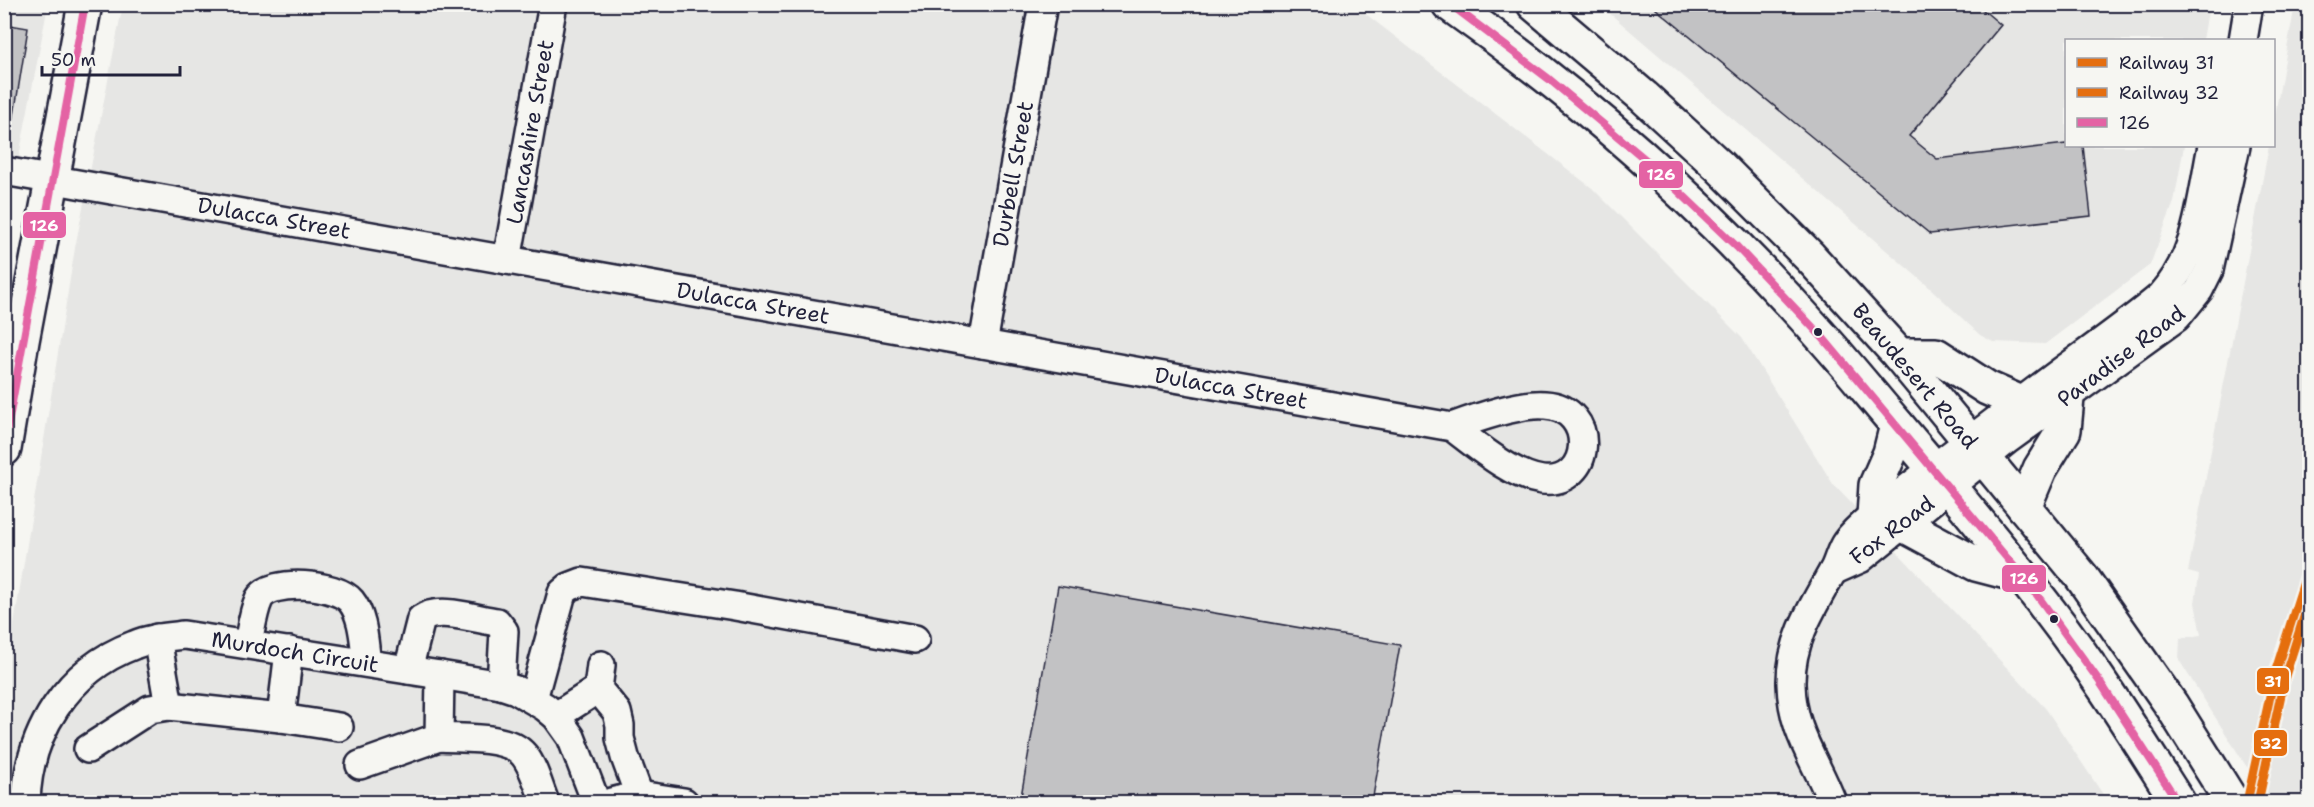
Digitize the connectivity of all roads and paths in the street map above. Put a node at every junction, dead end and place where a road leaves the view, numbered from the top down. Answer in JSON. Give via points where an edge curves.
{"nodes":[{"id":1,"x":86,"y":4,"type":"edge"},
{"id":2,"x":553,"y":4,"type":"edge"},
{"id":3,"x":1043,"y":4,"type":"edge"},
{"id":4,"x":1449,"y":4,"type":"edge"},
{"id":5,"x":1534,"y":4,"type":"edge"},
{"id":6,"x":2249,"y":4,"type":"edge"},
{"id":7,"x":2243,"y":39,"type":"edge"},
{"id":8,"x":2212,"y":147,"type":"edge"},
{"id":9,"x":2236,"y":147,"type":"edge"},
{"id":10,"x":4,"y":171,"type":"edge"},
{"id":11,"x":54,"y":179,"type":"junction"},
{"id":12,"x":507,"y":260,"type":"junction"},
{"id":13,"x":983,"y":344,"type":"junction"},
{"id":14,"x":1899,"y":355,"type":"junction"},
{"id":15,"x":2067,"y":398,"type":"junction"},
{"id":16,"x":2019,"y":402,"type":"junction"},
{"id":17,"x":1897,"y":425,"type":"junction"},
{"id":18,"x":1452,"y":427,"type":"dead end"},
{"id":19,"x":4,"y":449,"type":"edge"},
{"id":20,"x":1977,"y":449,"type":"junction"},
{"id":21,"x":1941,"y":477,"type":"junction"},
{"id":22,"x":2024,"y":507,"type":"junction"},
{"id":23,"x":1888,"y":520,"type":"junction"},
{"id":24,"x":2022,"y":576,"type":"junction"},
{"id":25,"x":157,"y":638,"type":"junction"},
{"id":26,"x":915,"y":639,"type":"dead end"},
{"id":27,"x":248,"y":644,"type":"junction"},
{"id":28,"x":289,"y":651,"type":"junction"},
{"id":29,"x":367,"y":663,"type":"junction"},
{"id":30,"x":408,"y":670,"type":"junction"},
{"id":31,"x":440,"y":675,"type":"junction"},
{"id":32,"x":501,"y":685,"type":"junction"},
{"id":33,"x":533,"y":699,"type":"junction"},
{"id":34,"x":169,"y":706,"type":"junction"},
{"id":35,"x":556,"y":716,"type":"junction"},
{"id":36,"x":281,"y":718,"type":"junction"},
{"id":37,"x":339,"y":727,"type":"dead end"},
{"id":38,"x":439,"y":737,"type":"junction"},
{"id":39,"x":88,"y":749,"type":"dead end"},
{"id":40,"x":360,"y":765,"type":"dead end"},
{"id":41,"x":639,"y":795,"type":"junction"},
{"id":42,"x":26,"y":802,"type":"edge"},
{"id":43,"x":545,"y":802,"type":"edge"},
{"id":44,"x":596,"y":802,"type":"edge"},
{"id":45,"x":611,"y":802,"type":"edge"},
{"id":46,"x":684,"y":802,"type":"edge"},
{"id":47,"x":1832,"y":802,"type":"edge"},
{"id":48,"x":2178,"y":802,"type":"edge"},
{"id":49,"x":2232,"y":802,"type":"edge"}],
"edges":[{"from":1,"to":11,"type":"main road"},
{"from":2,"to":12,"type":"street","name":"Lancashire Street"},
{"from":3,"to":13,"type":"street","name":"Durbell Street"},
{"from":4,"to":17,"type":"main road","name":"Beaudesert Road","via":[[1592,115],[1701,213],[1822,337]]},
{"from":5,"to":14,"type":"main road","name":"Beaudesert Road","via":[[1719,166],[1810,256]]},
{"from":6,"to":7,"type":"street"},
{"from":8,"to":16,"type":"street","name":"Paradise Road","via":[[2189,252],[2173,283],[2146,309]]},
{"from":9,"to":15,"type":"street","name":"Paradise Road","via":[[2214,252],[2199,290],[2177,317]]},
{"from":10,"to":11,"type":"street","name":"Dulacca Street"},
{"from":11,"to":12,"type":"street","name":"Dulacca Street"},
{"from":11,"to":19,"type":"main road"},
{"from":12,"to":13,"type":"street","name":"Dulacca Street"},
{"from":13,"to":18,"type":"street","name":"Dulacca Street"},
{"from":14,"to":16,"type":"main road","via":[[1936,355],[1987,388]]},
{"from":14,"to":20,"type":"main road","name":"Beaudesert Road"},
{"from":15,"to":20,"type":"street","name":"Paradise Road"},
{"from":15,"to":22,"type":"main road","via":[[2064,430],[2040,469]]},
{"from":16,"to":20,"type":"street","name":"Paradise Road"},
{"from":17,"to":21,"type":"main road","name":"Beaudesert Road"},
{"from":17,"to":23,"type":"main road","via":[[1876,485]]},
{"from":20,"to":21,"type":"street","name":"Paradise Road"},
{"from":20,"to":22,"type":"main road","name":"Beaudesert Road"},
{"from":21,"to":23,"type":"street","name":"Fox Road"},
{"from":21,"to":24,"type":"main road","name":"Beaudesert Road"},
{"from":22,"to":49,"type":"main road","name":"Beaudesert Road","via":[[2080,576],[2172,706]]},
{"from":23,"to":24,"type":"main road","via":[[1976,564]]},
{"from":23,"to":47,"type":"street","name":"Fox Road","via":[[1860,559],[1833,571],[1811,608],[1793,657],[1792,702],[1797,726]]},
{"from":24,"to":48,"type":"main road","name":"Beaudesert Road","via":[[2098,679]]},
{"from":25,"to":27,"type":"street","name":"Murdoch Circuit","via":[[183,635]]},
{"from":25,"to":34,"type":"street"},
{"from":25,"to":42,"type":"street","name":"Murdoch Circuit","via":[[135,644],[97,664],[60,699],[46,720],[31,759]]},
{"from":26,"to":33,"type":"street","via":[[582,582],[562,593]]},
{"from":27,"to":28,"type":"street","name":"Murdoch Circuit"},
{"from":27,"to":29,"type":"street","via":[[259,600],[268,590],[285,584],[337,591],[351,601],[359,615]]},
{"from":28,"to":29,"type":"street","name":"Murdoch Circuit"},
{"from":28,"to":36,"type":"street"},
{"from":29,"to":30,"type":"street","name":"Murdoch Circuit"},
{"from":30,"to":31,"type":"street","name":"Murdoch Circuit"},
{"from":30,"to":32,"type":"street","via":[[420,619],[437,612],[497,622],[501,626]]},
{"from":31,"to":32,"type":"street","name":"Murdoch Circuit"},
{"from":31,"to":38,"type":"street"},
{"from":32,"to":33,"type":"street","name":"Murdoch Circuit"},
{"from":33,"to":35,"type":"street","name":"Murdoch Circuit"},
{"from":34,"to":36,"type":"street"},
{"from":34,"to":39,"type":"street","via":[[150,710]]},
{"from":35,"to":41,"type":"street","via":[[599,677],[617,712],[625,757]]},
{"from":35,"to":44,"type":"street","name":"Murdoch Circuit","via":[[580,756]]},
{"from":36,"to":37,"type":"street"},
{"from":38,"to":40,"type":"street"},
{"from":38,"to":43,"type":"street","via":[[492,741],[516,748],[525,756]]},
{"from":41,"to":45,"type":"street"},
{"from":41,"to":46,"type":"street"}]}
